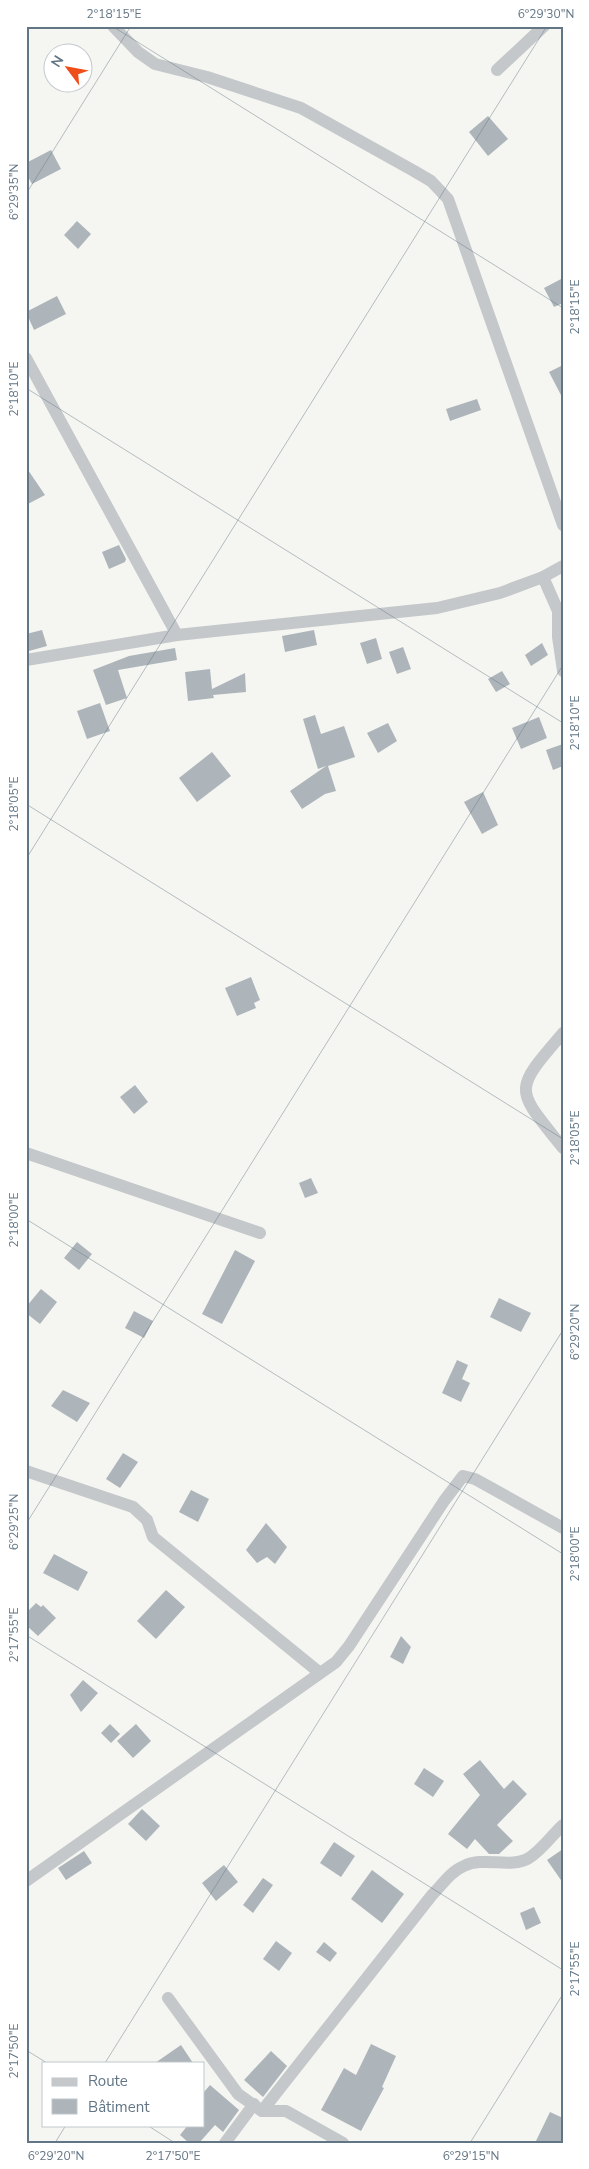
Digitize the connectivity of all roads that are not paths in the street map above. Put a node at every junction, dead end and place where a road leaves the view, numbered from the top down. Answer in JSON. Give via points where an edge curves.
{"nodes":[{"id":1,"x":113,"y":26,"type":"edge"},
{"id":2,"x":544,"y":26,"type":"edge"},
{"id":3,"x":497,"y":70,"type":"dead end"},
{"id":4,"x":26,"y":358,"type":"edge"},
{"id":5,"x":563,"y":525,"type":"edge"},
{"id":6,"x":563,"y":566,"type":"edge"},
{"id":7,"x":543,"y":577,"type":"junction"},
{"id":8,"x":177,"y":635,"type":"junction"},
{"id":9,"x":26,"y":660,"type":"edge"},
{"id":10,"x":563,"y":671,"type":"edge"},
{"id":11,"x":563,"y":1033,"type":"edge"},
{"id":12,"x":563,"y":1148,"type":"edge"},
{"id":13,"x":26,"y":1153,"type":"edge"},
{"id":14,"x":260,"y":1233,"type":"dead end"},
{"id":15,"x":26,"y":1471,"type":"edge"},
{"id":16,"x":563,"y":1528,"type":"edge"},
{"id":17,"x":320,"y":1673,"type":"junction"},
{"id":18,"x":563,"y":1825,"type":"edge"},
{"id":19,"x":26,"y":1881,"type":"edge"},
{"id":20,"x":168,"y":1998,"type":"dead end"},
{"id":21,"x":258,"y":2108,"type":"junction"},
{"id":22,"x":225,"y":2143,"type":"edge"},
{"id":23,"x":343,"y":2143,"type":"edge"}],
"edges":[{"from":1,"to":5,"type":"street","via":[[138,52],[155,64],[207,77],[301,108],[414,170],[431,181],[448,199]]},
{"from":2,"to":3,"type":"street"},
{"from":4,"to":8,"type":"street"},
{"from":6,"to":7,"type":"street"},
{"from":7,"to":8,"type":"street","via":[[500,593],[437,608]]},
{"from":7,"to":10,"type":"street","via":[[558,611]]},
{"from":8,"to":9,"type":"street"},
{"from":11,"to":12,"type":"street","via":[[532,1069],[524,1092],[535,1114]]},
{"from":13,"to":14,"type":"street"},
{"from":15,"to":17,"type":"street","via":[[132,1508],[147,1520],[153,1537]]},
{"from":16,"to":17,"type":"street","via":[[464,1476],[444,1501],[349,1646],[336,1662]]},
{"from":17,"to":19,"type":"street"},
{"from":18,"to":21,"type":"street","via":[[529,1858],[518,1862],[478,1862],[451,1875]]},
{"from":20,"to":21,"type":"street","via":[[238,2094]]},
{"from":21,"to":22,"type":"street"},
{"from":21,"to":23,"type":"street","via":[[286,2111]]}]}
